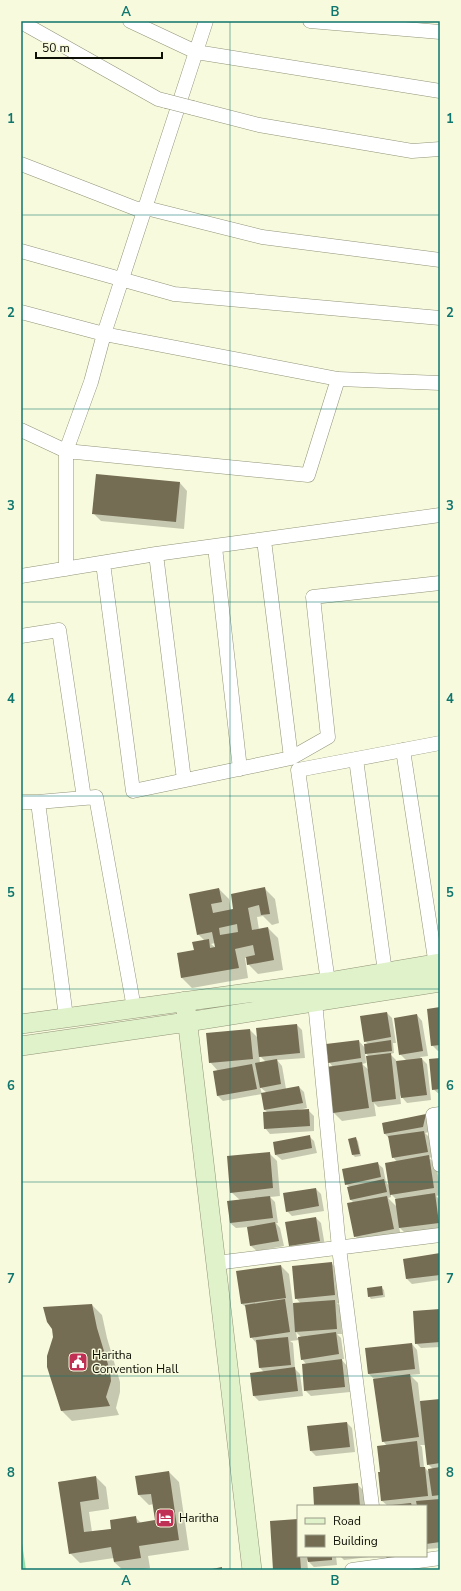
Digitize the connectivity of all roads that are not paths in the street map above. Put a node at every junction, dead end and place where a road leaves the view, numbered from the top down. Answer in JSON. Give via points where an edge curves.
{"nodes":[{"id":1,"x":130,"y":21,"type":"edge"},
{"id":2,"x":206,"y":21,"type":"edge"},
{"id":3,"x":310,"y":21,"type":"edge"},
{"id":4,"x":21,"y":22,"type":"edge"},
{"id":5,"x":440,"y":32,"type":"edge"},
{"id":6,"x":196,"y":52,"type":"junction"},
{"id":7,"x":440,"y":91,"type":"edge"},
{"id":8,"x":440,"y":149,"type":"edge"},
{"id":9,"x":21,"y":164,"type":"edge"},
{"id":10,"x":146,"y":208,"type":"junction"},
{"id":11,"x":21,"y":250,"type":"edge"},
{"id":12,"x":440,"y":260,"type":"edge"},
{"id":13,"x":122,"y":278,"type":"junction"},
{"id":14,"x":21,"y":312,"type":"edge"},
{"id":15,"x":440,"y":318,"type":"edge"},
{"id":16,"x":104,"y":334,"type":"junction"},
{"id":17,"x":338,"y":379,"type":"junction"},
{"id":18,"x":440,"y":383,"type":"edge"},
{"id":19,"x":21,"y":430,"type":"edge"},
{"id":20,"x":66,"y":450,"type":"junction"},
{"id":21,"x":440,"y":515,"type":"edge"},
{"id":22,"x":264,"y":540,"type":"junction"},
{"id":23,"x":215,"y":547,"type":"junction"},
{"id":24,"x":156,"y":554,"type":"junction"},
{"id":25,"x":103,"y":563,"type":"junction"},
{"id":26,"x":66,"y":570,"type":"junction"},
{"id":27,"x":21,"y":576,"type":"edge"},
{"id":28,"x":440,"y":583,"type":"edge"},
{"id":29,"x":21,"y":636,"type":"edge"},
{"id":30,"x":440,"y":743,"type":"edge"},
{"id":31,"x":403,"y":750,"type":"junction"},
{"id":32,"x":291,"y":758,"type":"junction"},
{"id":33,"x":356,"y":759,"type":"junction"},
{"id":34,"x":240,"y":769,"type":"junction"},
{"id":35,"x":184,"y":780,"type":"junction"},
{"id":36,"x":84,"y":798,"type":"junction"},
{"id":37,"x":21,"y":802,"type":"edge"},
{"id":38,"x":38,"y":802,"type":"junction"},
{"id":39,"x":385,"y":972,"type":"junction"},
{"id":40,"x":439,"y":973,"type":"edge"},
{"id":41,"x":328,"y":982,"type":"junction"},
{"id":42,"x":185,"y":1001,"type":"junction"},
{"id":43,"x":315,"y":1002,"type":"junction"},
{"id":44,"x":134,"y":1008,"type":"junction"},
{"id":45,"x":66,"y":1017,"type":"junction"},
{"id":46,"x":187,"y":1022,"type":"junction"},
{"id":47,"x":21,"y":1024,"type":"edge"},
{"id":48,"x":21,"y":1046,"type":"edge"},
{"id":49,"x":440,"y":1114,"type":"edge"},
{"id":50,"x":440,"y":1165,"type":"edge"},
{"id":51,"x":440,"y":1235,"type":"edge"},
{"id":52,"x":338,"y":1248,"type":"junction"},
{"id":53,"x":216,"y":1263,"type":"junction"},
{"id":54,"x":372,"y":1505,"type":"edge"},
{"id":55,"x":440,"y":1558,"type":"edge"},
{"id":56,"x":379,"y":1561,"type":"edge"},
{"id":57,"x":252,"y":1570,"type":"edge"},
{"id":58,"x":352,"y":1570,"type":"edge"}],
"edges":[{"from":1,"to":6,"type":"street"},
{"from":2,"to":6,"type":"street"},
{"from":3,"to":5,"type":"street"},
{"from":4,"to":8,"type":"street","bridge":true,"via":[[158,99],[259,125],[412,151]]},
{"from":6,"to":7,"type":"street"},
{"from":6,"to":10,"type":"street"},
{"from":9,"to":10,"type":"street","via":[[137,209]]},
{"from":10,"to":12,"type":"street","via":[[262,237]]},
{"from":10,"to":13,"type":"street"},
{"from":11,"to":13,"type":"street"},
{"from":13,"to":15,"type":"street","via":[[174,294]]},
{"from":13,"to":16,"type":"street"},
{"from":14,"to":16,"type":"street"},
{"from":16,"to":17,"type":"street"},
{"from":16,"to":20,"type":"street","via":[[91,382]]},
{"from":17,"to":18,"type":"street"},
{"from":17,"to":20,"type":"street","via":[[308,475]]},
{"from":19,"to":20,"type":"street"},
{"from":20,"to":26,"type":"street"},
{"from":21,"to":22,"type":"street"},
{"from":22,"to":23,"type":"street"},
{"from":22,"to":32,"type":"street"},
{"from":23,"to":24,"type":"street"},
{"from":23,"to":34,"type":"street"},
{"from":24,"to":25,"type":"street"},
{"from":24,"to":35,"type":"street"},
{"from":25,"to":26,"type":"street"},
{"from":25,"to":35,"type":"street","via":[[133,791]]},
{"from":26,"to":27,"type":"street"},
{"from":28,"to":32,"type":"street","via":[[313,597],[328,737]]},
{"from":29,"to":36,"type":"street","via":[[59,630]]},
{"from":30,"to":31,"type":"street"},
{"from":31,"to":33,"type":"street"},
{"from":31,"to":40,"type":"street"},
{"from":32,"to":34,"type":"street"},
{"from":33,"to":39,"type":"street"},
{"from":33,"to":41,"type":"street","via":[[298,770]]},
{"from":34,"to":35,"type":"street"},
{"from":36,"to":38,"type":"street"},
{"from":36,"to":44,"type":"street","via":[[96,797]]},
{"from":37,"to":38,"type":"street"},
{"from":38,"to":45,"type":"street"},
{"from":39,"to":40,"type":"street"},
{"from":39,"to":41,"type":"street"},
{"from":40,"to":43,"type":"street"},
{"from":41,"to":42,"type":"street"},
{"from":42,"to":44,"type":"street"},
{"from":42,"to":46,"type":"street"},
{"from":43,"to":46,"type":"street"},
{"from":43,"to":52,"type":"street"},
{"from":44,"to":45,"type":"street"},
{"from":45,"to":47,"type":"street"},
{"from":46,"to":48,"type":"street"},
{"from":46,"to":53,"type":"street"},
{"from":49,"to":50,"type":"street","via":[[434,1115]]},
{"from":51,"to":52,"type":"street"},
{"from":52,"to":53,"type":"street"},
{"from":52,"to":54,"type":"street"},
{"from":53,"to":57,"type":"street"},
{"from":55,"to":56,"type":"street"},
{"from":56,"to":58,"type":"street"}]}
